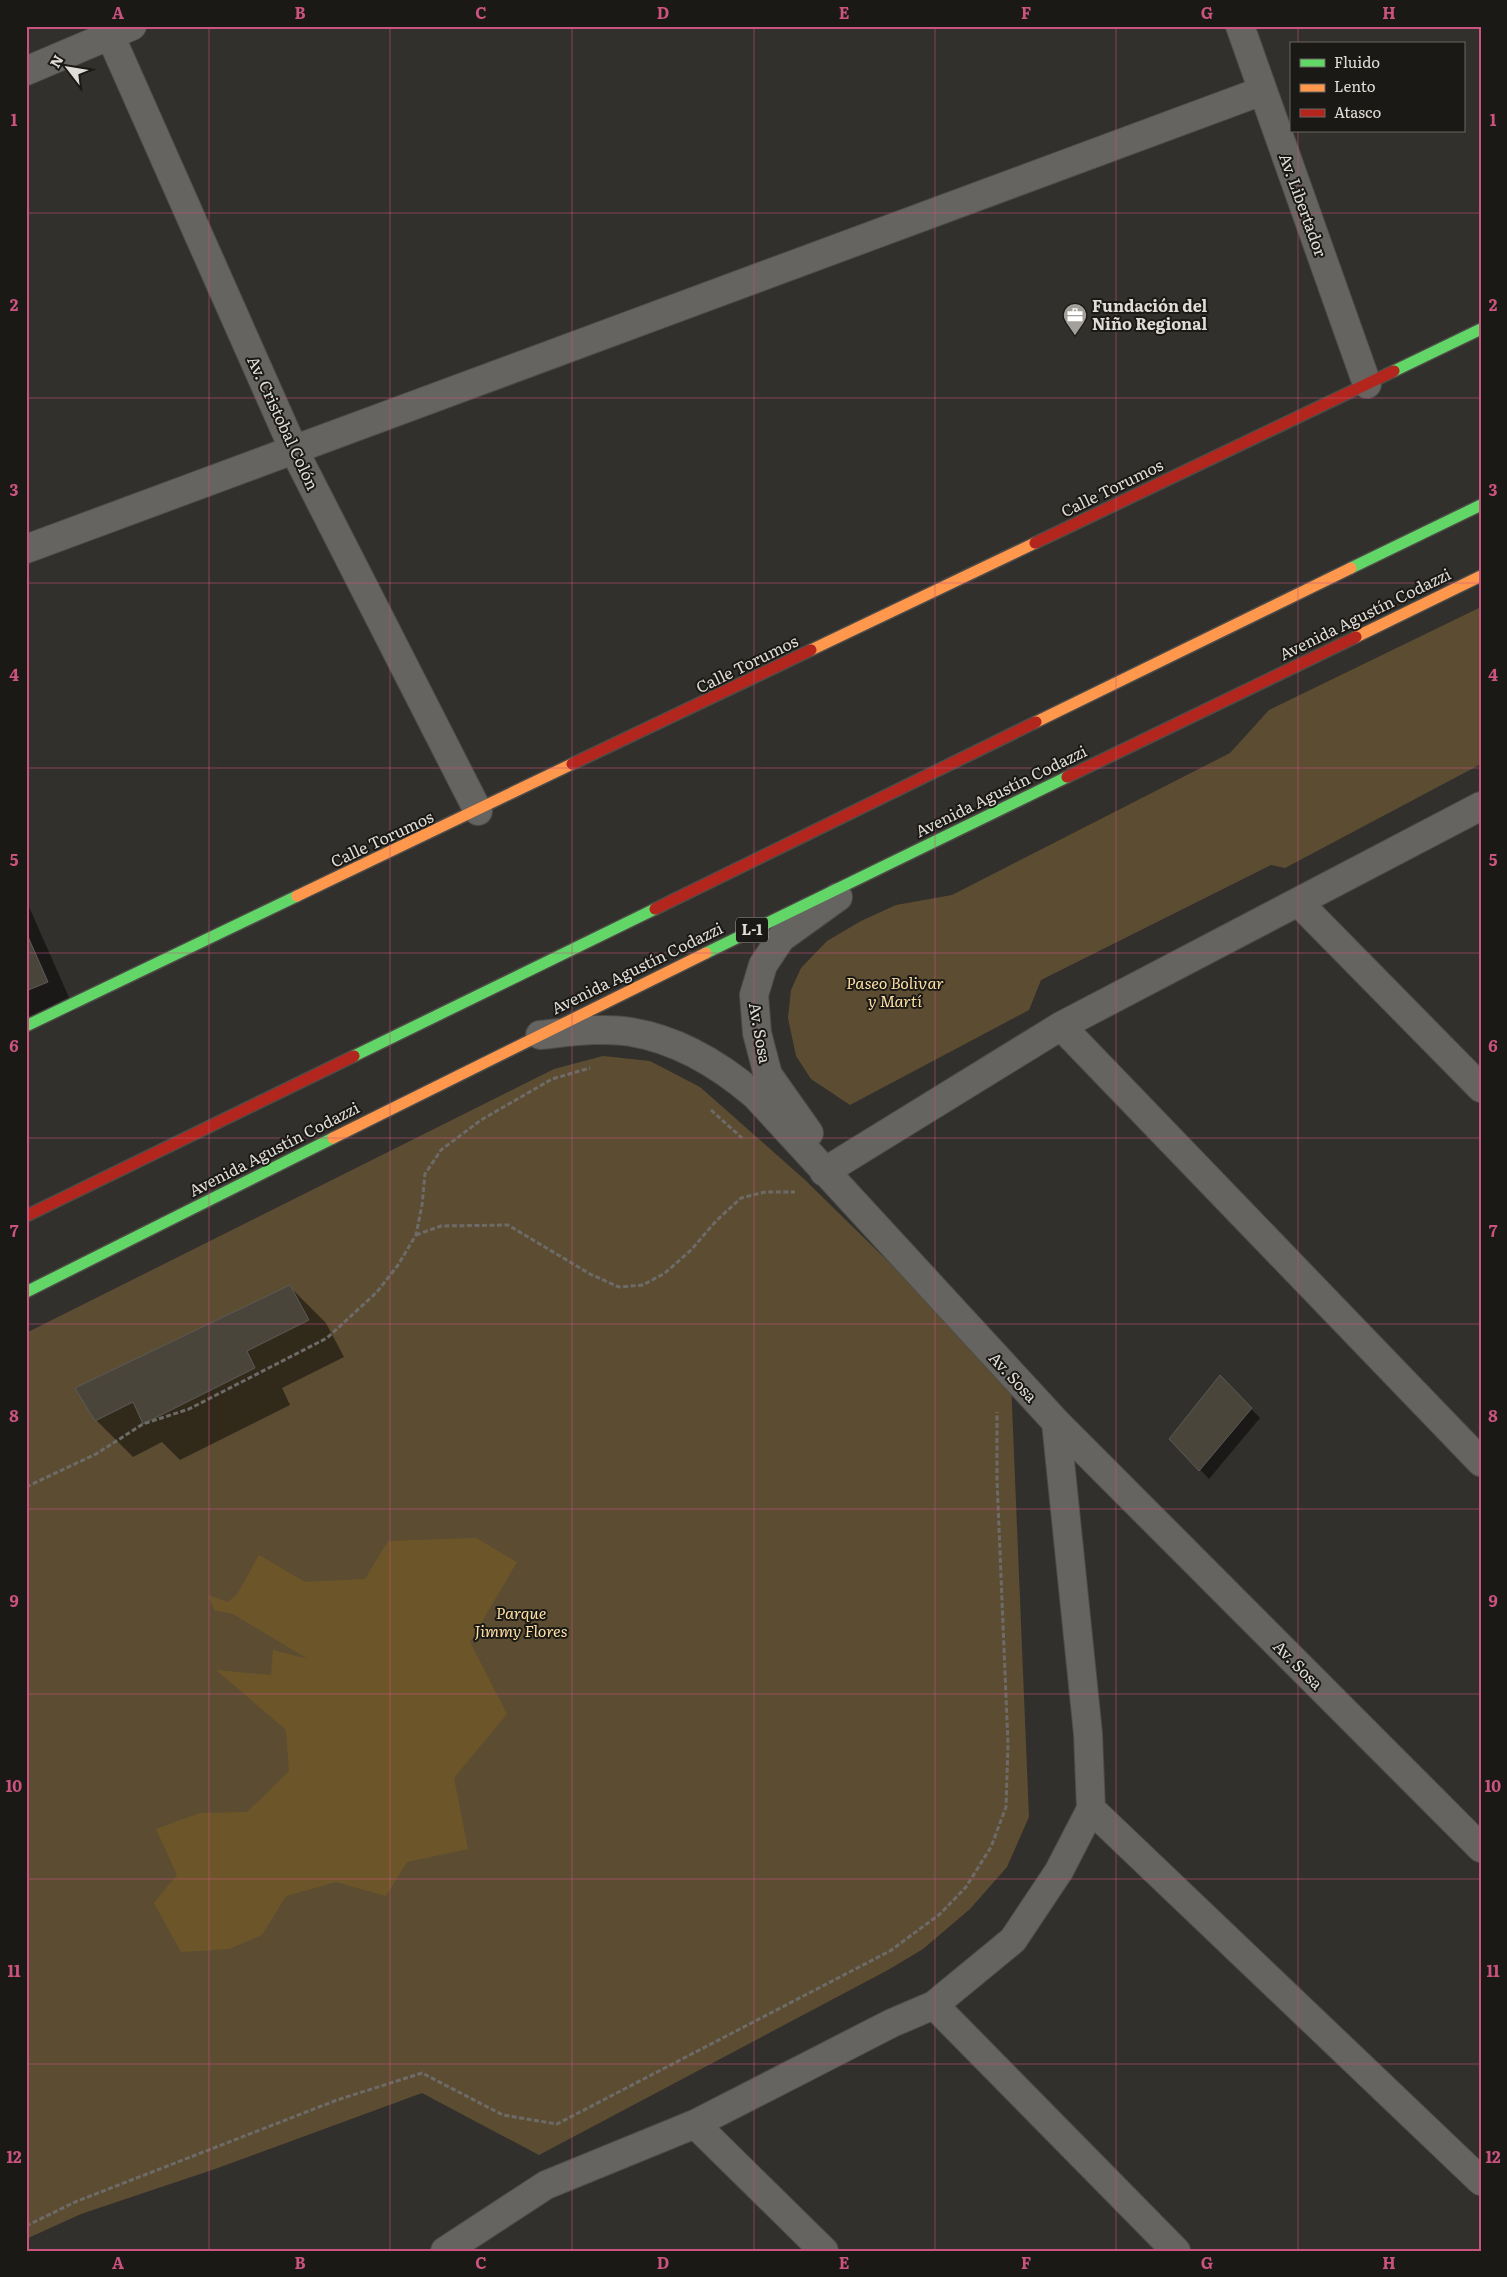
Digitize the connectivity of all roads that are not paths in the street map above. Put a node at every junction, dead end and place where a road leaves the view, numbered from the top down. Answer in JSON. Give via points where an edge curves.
{"nodes":[{"id":1,"x":1240,"y":26,"type":"edge"},
{"id":2,"x":116,"y":29,"type":"edge"},
{"id":3,"x":26,"y":71,"type":"edge"},
{"id":4,"x":1262,"y":91,"type":"junction"},
{"id":5,"x":1481,"y":329,"type":"edge"},
{"id":6,"x":1367,"y":384,"type":"junction"},
{"id":7,"x":293,"y":448,"type":"junction"},
{"id":8,"x":1481,"y":505,"type":"edge"},
{"id":9,"x":26,"y":549,"type":"edge"},
{"id":10,"x":1481,"y":576,"type":"edge"},
{"id":11,"x":1481,"y":806,"type":"edge"},
{"id":12,"x":478,"y":811,"type":"junction"},
{"id":13,"x":885,"y":866,"type":"junction"},
{"id":14,"x":1298,"y":902,"type":"junction"},
{"id":15,"x":26,"y":1026,"type":"edge"},
{"id":16,"x":1061,"y":1026,"type":"junction"},
{"id":17,"x":536,"y":1036,"type":"junction"},
{"id":18,"x":1481,"y":1088,"type":"edge"},
{"id":19,"x":824,"y":1172,"type":"junction"},
{"id":20,"x":26,"y":1216,"type":"edge"},
{"id":21,"x":27,"y":1291,"type":"edge"},
{"id":22,"x":1056,"y":1422,"type":"junction"},
{"id":23,"x":1481,"y":1462,"type":"edge"},
{"id":24,"x":1091,"y":1809,"type":"junction"},
{"id":25,"x":1481,"y":1848,"type":"edge"},
{"id":26,"x":934,"y":2005,"type":"junction"},
{"id":27,"x":695,"y":2124,"type":"junction"},
{"id":28,"x":1481,"y":2181,"type":"edge"},
{"id":29,"x":456,"y":2248,"type":"edge"},
{"id":30,"x":824,"y":2251,"type":"edge"},
{"id":31,"x":1176,"y":2251,"type":"edge"}],
"edges":[{"from":1,"to":4,"type":"street","name":"Av. Libertador"},
{"from":2,"to":3,"type":"street"},
{"from":2,"to":7,"type":"street","name":"Av. Cristobal Colón"},
{"from":4,"to":6,"type":"street","name":"Av. Libertador"},
{"from":4,"to":7,"type":"street"},
{"from":5,"to":6,"type":"main road","name":"Calle Torumos"},
{"from":6,"to":12,"type":"main road","name":"Calle Torumos"},
{"from":7,"to":9,"type":"street"},
{"from":7,"to":12,"type":"street","name":"Av. Cristobal Colón"},
{"from":8,"to":20,"type":"main road"},
{"from":10,"to":13,"type":"main road","name":"Avenida Agustín Codazzi","number":"L-1"},
{"from":11,"to":14,"type":"street"},
{"from":12,"to":15,"type":"main road","name":"Calle Torumos"},
{"from":13,"to":17,"type":"main road","name":"Avenida Agustín Codazzi","number":"L-1"},
{"from":13,"to":19,"type":"street","name":"Av. Sosa","via":[[781,938],[763,965],[754,995],[757,1033],[768,1075],[810,1135]]},
{"from":14,"to":16,"type":"street"},
{"from":14,"to":18,"type":"street"},
{"from":16,"to":19,"type":"street"},
{"from":16,"to":23,"type":"street"},
{"from":17,"to":19,"type":"street","via":[[586,1030],[631,1032],[676,1044],[728,1072],[756,1096]]},
{"from":17,"to":21,"type":"main road","name":"Avenida Agustín Codazzi","number":"L-1"},
{"from":19,"to":22,"type":"street","name":"Av. Sosa"},
{"from":22,"to":24,"type":"street","via":[[1088,1734]]},
{"from":22,"to":25,"type":"street","name":"Av. Sosa"},
{"from":24,"to":26,"type":"street","via":[[1059,1871],[1013,1940]]},
{"from":24,"to":28,"type":"street"},
{"from":26,"to":27,"type":"street","via":[[892,2023]]},
{"from":26,"to":31,"type":"street"},
{"from":27,"to":29,"type":"street","via":[[546,2185]]},
{"from":27,"to":30,"type":"street"}]}
